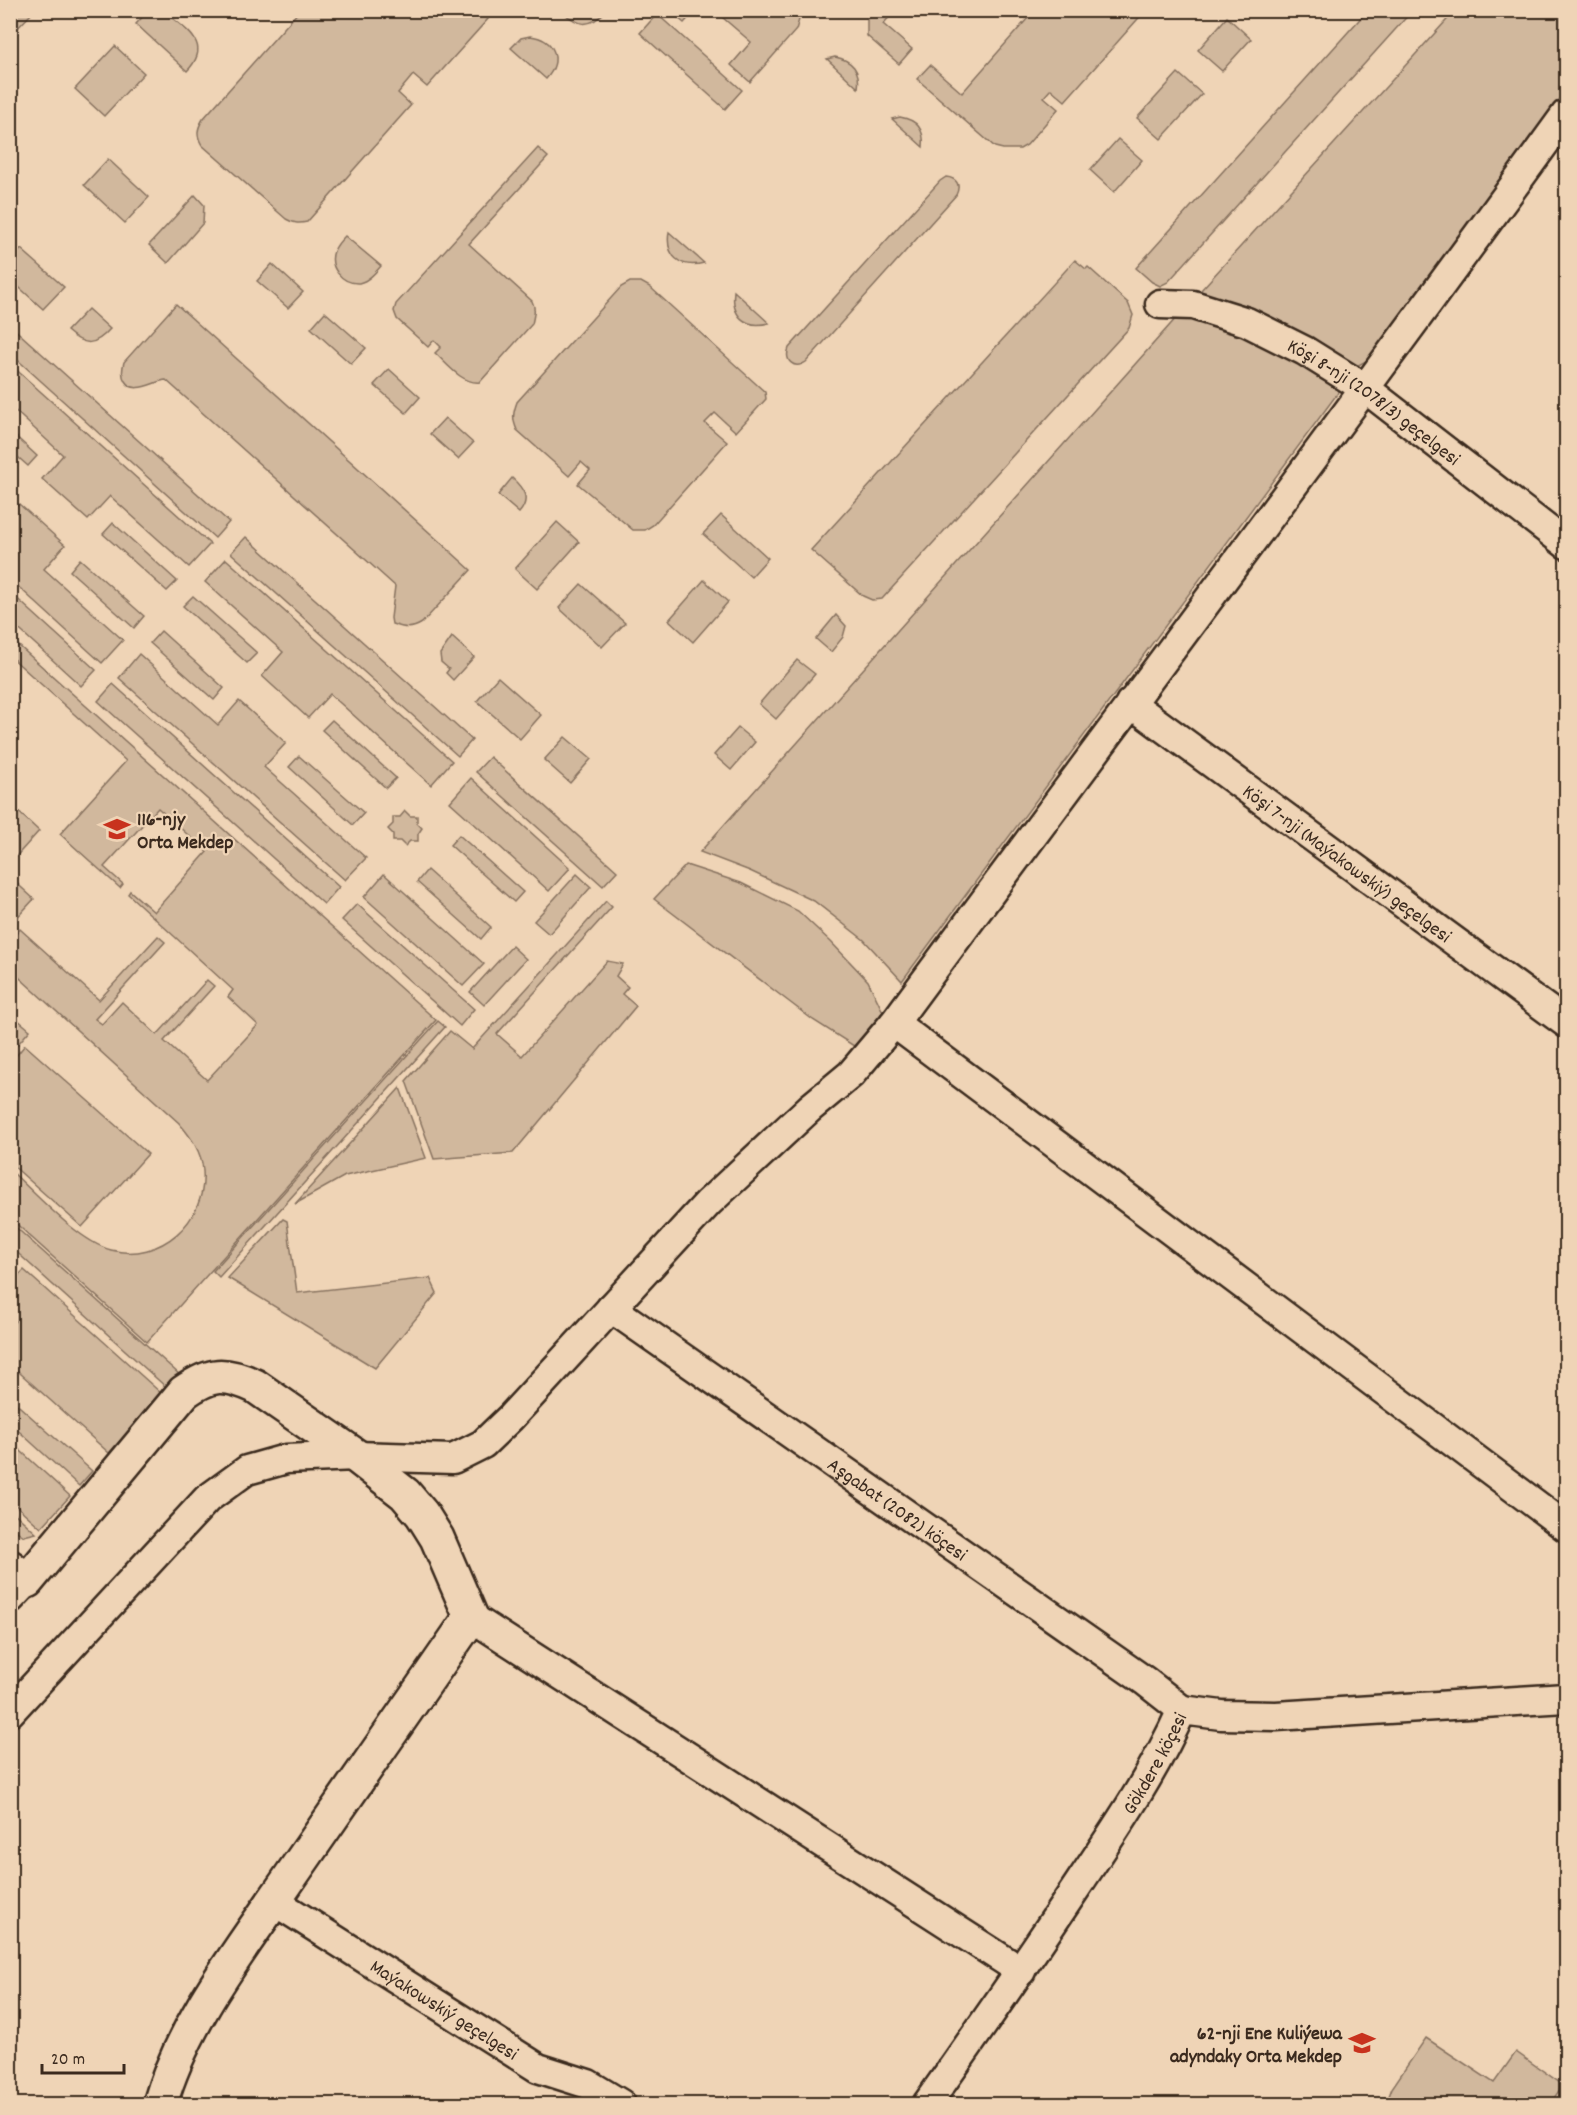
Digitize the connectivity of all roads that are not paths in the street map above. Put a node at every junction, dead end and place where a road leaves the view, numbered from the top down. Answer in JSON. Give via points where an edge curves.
{"nodes":[{"id":1,"x":1566,"y":114,"type":"edge"},
{"id":2,"x":1160,"y":304,"type":"dead end"},
{"id":3,"x":1366,"y":389,"type":"junction"},
{"id":4,"x":1566,"y":544,"type":"edge"},
{"id":5,"x":1130,"y":703,"type":"junction"},
{"id":6,"x":894,"y":1023,"type":"junction"},
{"id":7,"x":1566,"y":1023,"type":"edge"},
{"id":8,"x":611,"y":1308,"type":"junction"},
{"id":9,"x":356,"y":1456,"type":"junction"},
{"id":10,"x":1566,"y":1527,"type":"edge"},
{"id":11,"x":16,"y":1582,"type":"edge"},
{"id":12,"x":471,"y":1617,"type":"junction"},
{"id":13,"x":1566,"y":1698,"type":"edge"},
{"id":14,"x":1182,"y":1710,"type":"junction"},
{"id":15,"x":10,"y":1712,"type":"edge"},
{"id":16,"x":274,"y":1901,"type":"junction"},
{"id":17,"x":1021,"y":1971,"type":"junction"},
{"id":18,"x":160,"y":2104,"type":"edge"},
{"id":19,"x":621,"y":2104,"type":"edge"},
{"id":20,"x":927,"y":2104,"type":"edge"}],
"edges":[{"from":1,"to":3,"type":"street"},
{"from":2,"to":3,"type":"street","name":"Köşi 8-nji (2078/3) geçelgesi","via":[[1193,305],[1247,322],[1305,351]]},
{"from":3,"to":4,"type":"street","name":"Köşi 8-nji (2078/3) geçelgesi"},
{"from":3,"to":5,"type":"street"},
{"from":5,"to":6,"type":"street"},
{"from":5,"to":7,"type":"street","name":"Köşi 7-nji (Maýakowskiý) geçelgesi"},
{"from":6,"to":8,"type":"street","via":[[851,1074],[708,1203]]},
{"from":6,"to":10,"type":"street"},
{"from":8,"to":9,"type":"street","via":[[483,1443],[453,1459]]},
{"from":8,"to":14,"type":"street","name":"Aşgabat (2082) köçesi"},
{"from":9,"to":11,"type":"street","via":[[255,1386],[222,1376],[202,1379],[184,1392]]},
{"from":9,"to":12,"type":"street","via":[[405,1494],[422,1514],[437,1538]]},
{"from":9,"to":15,"type":"street","via":[[286,1459],[248,1470],[207,1498]]},
{"from":12,"to":16,"type":"street"},
{"from":12,"to":17,"type":"street"},
{"from":13,"to":14,"type":"street","name":"Gökdere köçesi","via":[[1276,1716]]},
{"from":14,"to":17,"type":"street","name":"Gökdere köçesi","via":[[1153,1769]]},
{"from":16,"to":18,"type":"street","via":[[191,2026]]},
{"from":16,"to":19,"type":"street","name":"Maýakowskiý geçelgesi","via":[[538,2068],[588,2084]]},
{"from":17,"to":20,"type":"street","name":"Gökdere köçesi"}]}
